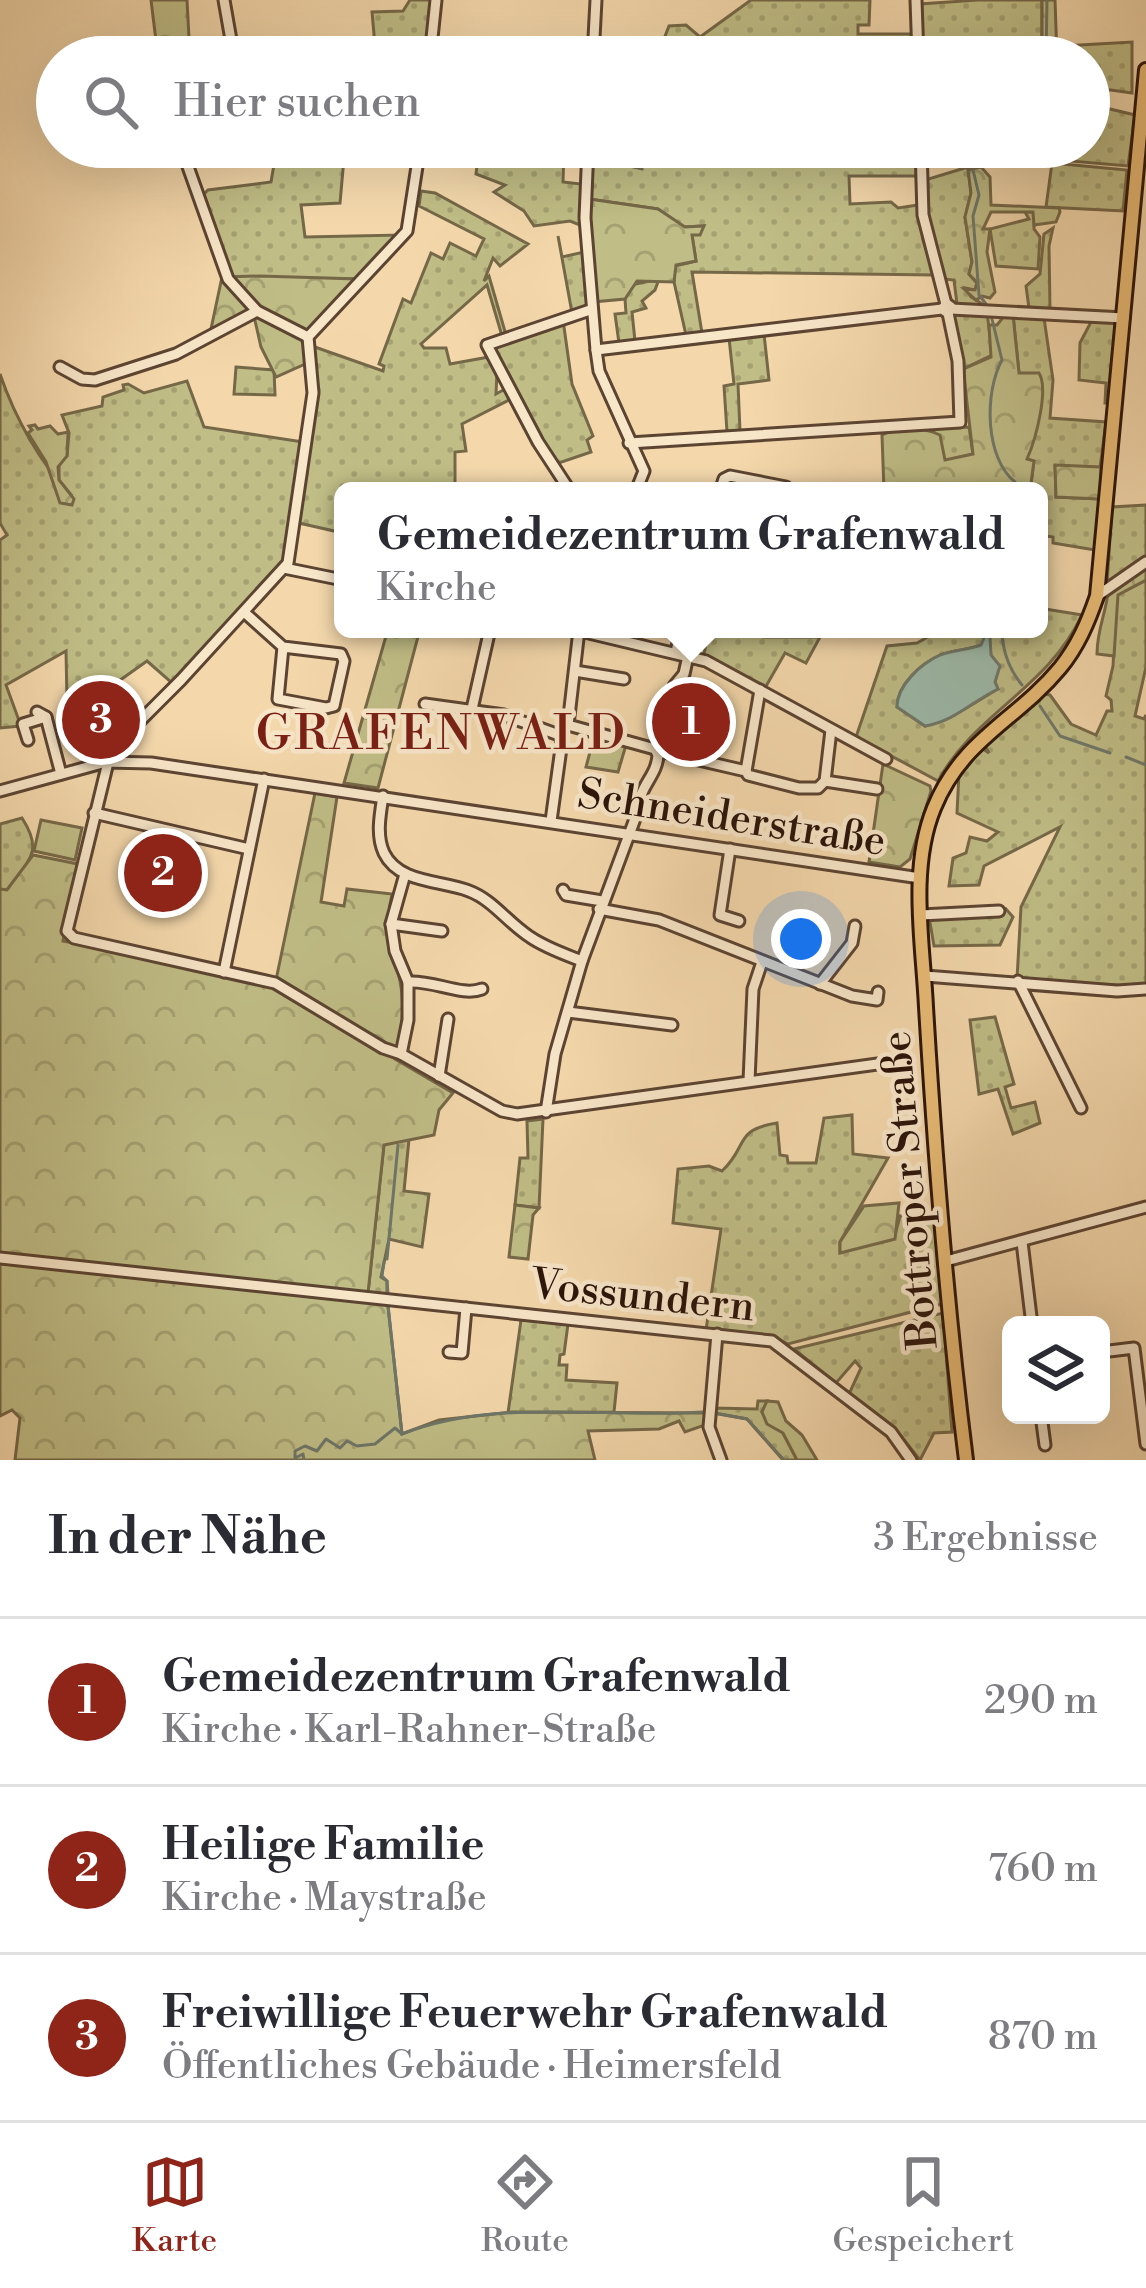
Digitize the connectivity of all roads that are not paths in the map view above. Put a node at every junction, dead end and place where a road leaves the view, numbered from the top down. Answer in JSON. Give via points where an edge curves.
{"nodes":[{"id":1,"x":224,"y":0,"type":"edge"},
{"id":2,"x":436,"y":0,"type":"edge"},
{"id":3,"x":596,"y":0,"type":"edge"},
{"id":4,"x":916,"y":0,"type":"edge"},
{"id":5,"x":230,"y":36,"type":"edge"},
{"id":6,"x":432,"y":36,"type":"edge"},
{"id":7,"x":594,"y":36,"type":"edge"},
{"id":8,"x":917,"y":36,"type":"edge"},
{"id":9,"x":1146,"y":70,"type":"edge"},
{"id":10,"x":189,"y":168,"type":"edge"},
{"id":11,"x":417,"y":168,"type":"edge"},
{"id":12,"x":587,"y":168,"type":"edge"},
{"id":13,"x":922,"y":168,"type":"edge"},
{"id":14,"x":947,"y":309,"type":"junction"},
{"id":15,"x":590,"y":310,"type":"junction"},
{"id":16,"x":257,"y":311,"type":"junction"},
{"id":17,"x":1124,"y":318,"type":"junction"},
{"id":18,"x":308,"y":337,"type":"junction"},
{"id":19,"x":596,"y":350,"type":"junction"},
{"id":20,"x":60,"y":367,"type":"dead end"},
{"id":21,"x":629,"y":443,"type":"junction"},
{"id":22,"x":564,"y":482,"type":"edge"},
{"id":23,"x":640,"y":482,"type":"edge"},
{"id":24,"x":723,"y":482,"type":"edge"},
{"id":25,"x":761,"y":482,"type":"edge"},
{"id":26,"x":1146,"y":562,"type":"edge"},
{"id":27,"x":284,"y":568,"type":"junction"},
{"id":28,"x":334,"y":578,"type":"edge"},
{"id":29,"x":1097,"y":596,"type":"junction"},
{"id":30,"x":244,"y":612,"type":"junction"},
{"id":31,"x":488,"y":638,"type":"edge"},
{"id":32,"x":575,"y":638,"type":"edge"},
{"id":33,"x":605,"y":638,"type":"edge"},
{"id":34,"x":679,"y":638,"type":"edge"},
{"id":35,"x":283,"y":647,"type":"junction"},
{"id":36,"x":676,"y":652,"type":"junction"},
{"id":37,"x":688,"y":656,"type":"junction"},
{"id":38,"x":575,"y":671,"type":"junction"},
{"id":39,"x":624,"y":679,"type":"dead end"},
{"id":40,"x":760,"y":689,"type":"junction"},
{"id":41,"x":424,"y":704,"type":"dead end"},
{"id":42,"x":472,"y":709,"type":"junction"},
{"id":43,"x":830,"y":730,"type":"junction"},
{"id":44,"x":28,"y":740,"type":"dead end"},
{"id":45,"x":117,"y":742,"type":"junction"},
{"id":46,"x":660,"y":750,"type":"junction"},
{"id":47,"x":886,"y":759,"type":"dead end"},
{"id":48,"x":128,"y":761,"type":"junction"},
{"id":49,"x":106,"y":762,"type":"junction"},
{"id":50,"x":746,"y":771,"type":"junction"},
{"id":51,"x":62,"y":774,"type":"junction"},
{"id":52,"x":264,"y":778,"type":"junction"},
{"id":53,"x":825,"y":781,"type":"junction"},
{"id":54,"x":878,"y":790,"type":"dead end"},
{"id":55,"x":0,"y":791,"type":"edge"},
{"id":56,"x":382,"y":796,"type":"junction"},
{"id":57,"x":94,"y":813,"type":"junction"},
{"id":58,"x":550,"y":821,"type":"junction"},
{"id":59,"x":630,"y":834,"type":"junction"},
{"id":60,"x":249,"y":849,"type":"junction"},
{"id":61,"x":730,"y":849,"type":"junction"},
{"id":62,"x":405,"y":874,"type":"junction"},
{"id":63,"x":920,"y":878,"type":"junction"},
{"id":64,"x":562,"y":890,"type":"dead end"},
{"id":65,"x":601,"y":905,"type":"junction"},
{"id":66,"x":999,"y":911,"type":"dead end"},
{"id":67,"x":921,"y":915,"type":"junction"},
{"id":68,"x":739,"y":921,"type":"dead end"},
{"id":69,"x":391,"y":924,"type":"junction"},
{"id":70,"x":855,"y":926,"type":"dead end"},
{"id":71,"x":442,"y":931,"type":"dead end"},
{"id":72,"x":582,"y":961,"type":"junction"},
{"id":73,"x":762,"y":962,"type":"junction"},
{"id":74,"x":224,"y":972,"type":"junction"},
{"id":75,"x":925,"y":976,"type":"junction"},
{"id":76,"x":1018,"y":981,"type":"junction"},
{"id":77,"x":408,"y":982,"type":"junction"},
{"id":78,"x":820,"y":984,"type":"junction"},
{"id":79,"x":482,"y":989,"type":"dead end"},
{"id":80,"x":1146,"y":989,"type":"edge"},
{"id":81,"x":878,"y":992,"type":"dead end"},
{"id":82,"x":568,"y":1012,"type":"junction"},
{"id":83,"x":448,"y":1019,"type":"dead end"},
{"id":84,"x":672,"y":1025,"type":"dead end"},
{"id":85,"x":401,"y":1054,"type":"junction"},
{"id":86,"x":899,"y":1064,"type":"dead end"},
{"id":87,"x":439,"y":1076,"type":"junction"},
{"id":88,"x":749,"y":1081,"type":"junction"},
{"id":89,"x":1081,"y":1108,"type":"dead end"},
{"id":90,"x":546,"y":1112,"type":"junction"},
{"id":91,"x":1146,"y":1207,"type":"edge"},
{"id":92,"x":1022,"y":1242,"type":"junction"},
{"id":93,"x":0,"y":1258,"type":"edge"},
{"id":94,"x":946,"y":1262,"type":"junction"},
{"id":95,"x":466,"y":1308,"type":"junction"},
{"id":96,"x":1030,"y":1316,"type":"edge"},
{"id":97,"x":717,"y":1334,"type":"junction"},
{"id":98,"x":1110,"y":1351,"type":"edge"},
{"id":99,"x":448,"y":1352,"type":"dead end"},
{"id":100,"x":462,"y":1353,"type":"junction"},
{"id":101,"x":475,"y":1355,"type":"dead end"},
{"id":102,"x":1042,"y":1424,"type":"edge"},
{"id":103,"x":1146,"y":1444,"type":"edge"},
{"id":104,"x":1045,"y":1445,"type":"dead end"},
{"id":105,"x":721,"y":1460,"type":"edge"},
{"id":106,"x":910,"y":1460,"type":"edge"},
{"id":107,"x":966,"y":1460,"type":"edge"}],
"edges":[{"from":1,"to":5,"type":"street"},
{"from":2,"to":6,"type":"street"},
{"from":3,"to":7,"type":"street"},
{"from":4,"to":8,"type":"street"},
{"from":9,"to":17,"type":"main road","name":"Bottroper Straße"},
{"from":10,"to":16,"type":"street","via":[[228,278]]},
{"from":11,"to":18,"type":"street","via":[[407,231]]},
{"from":12,"to":15,"type":"street"},
{"from":13,"to":14,"type":"street","via":[[923,215]]},
{"from":14,"to":17,"type":"street"},
{"from":14,"to":19,"type":"street"},
{"from":14,"to":21,"type":"street","via":[[960,422]]},
{"from":15,"to":19,"type":"street"},
{"from":15,"to":22,"type":"street","via":[[487,345]]},
{"from":16,"to":18,"type":"street"},
{"from":16,"to":20,"type":"street","via":[[176,353],[108,376],[82,379]]},
{"from":17,"to":29,"type":"main road","name":"Bottroper Straße"},
{"from":18,"to":27,"type":"street","via":[[313,393]]},
{"from":19,"to":21,"type":"street"},
{"from":21,"to":23,"type":"street"},
{"from":24,"to":25,"type":"street"},
{"from":26,"to":29,"type":"street"},
{"from":27,"to":28,"type":"street"},
{"from":27,"to":30,"type":"street"},
{"from":29,"to":63,"type":"main road","name":"Bottroper Straße","via":[[1058,670],[984,734],[942,789]]},
{"from":30,"to":35,"type":"street"},
{"from":30,"to":45,"type":"street"},
{"from":31,"to":42,"type":"street"},
{"from":32,"to":38,"type":"street"},
{"from":33,"to":36,"type":"street"},
{"from":34,"to":36,"type":"street"},
{"from":35,"to":35,"type":"street","via":[[278,698],[334,706],[341,654]]},
{"from":36,"to":37,"type":"street"},
{"from":37,"to":40,"type":"street"},
{"from":37,"to":46,"type":"street"},
{"from":38,"to":39,"type":"street"},
{"from":38,"to":46,"type":"street","via":[[568,725]]},
{"from":40,"to":43,"type":"street"},
{"from":40,"to":50,"type":"street"},
{"from":41,"to":42,"type":"street"},
{"from":42,"to":58,"type":"street","via":[[559,735]]},
{"from":43,"to":47,"type":"street"},
{"from":43,"to":53,"type":"street"},
{"from":44,"to":51,"type":"street","via":[[23,724],[42,715]]},
{"from":45,"to":48,"type":"street"},
{"from":45,"to":49,"type":"street"},
{"from":46,"to":50,"type":"street"},
{"from":46,"to":59,"type":"street"},
{"from":48,"to":49,"type":"street","name":"Schneiderstraße"},
{"from":48,"to":52,"type":"street","name":"Schneiderstraße"},
{"from":49,"to":51,"type":"street","name":"Schneiderstraße"},
{"from":49,"to":57,"type":"street"},
{"from":50,"to":53,"type":"street","via":[[799,788]]},
{"from":51,"to":55,"type":"street","name":"Schneiderstraße"},
{"from":52,"to":56,"type":"street","name":"Schneiderstraße"},
{"from":52,"to":60,"type":"street"},
{"from":53,"to":54,"type":"street"},
{"from":56,"to":58,"type":"street","name":"Schneiderstraße"},
{"from":56,"to":62,"type":"street","via":[[384,854]]},
{"from":57,"to":60,"type":"street"},
{"from":57,"to":74,"type":"street","via":[[69,934]]},
{"from":58,"to":59,"type":"street","name":"Schneiderstraße"},
{"from":59,"to":61,"type":"street","name":"Schneiderstraße"},
{"from":59,"to":65,"type":"street"},
{"from":60,"to":74,"type":"street"},
{"from":61,"to":63,"type":"street","name":"Schneiderstraße"},
{"from":61,"to":68,"type":"street","via":[[720,915]]},
{"from":62,"to":69,"type":"street"},
{"from":62,"to":72,"type":"street","via":[[466,889],[526,935]]},
{"from":63,"to":67,"type":"main road","name":"Bottroper Straße"},
{"from":64,"to":65,"type":"street"},
{"from":65,"to":72,"type":"street"},
{"from":65,"to":73,"type":"street"},
{"from":66,"to":67,"type":"street"},
{"from":67,"to":75,"type":"main road","name":"Bottroper Straße"},
{"from":69,"to":71,"type":"street"},
{"from":69,"to":77,"type":"street"},
{"from":70,"to":78,"type":"street"},
{"from":72,"to":82,"type":"street"},
{"from":73,"to":78,"type":"street"},
{"from":73,"to":88,"type":"street","via":[[753,989]]},
{"from":74,"to":85,"type":"street","via":[[275,983]]},
{"from":75,"to":76,"type":"street"},
{"from":75,"to":94,"type":"main road","name":"Bottroper Straße"},
{"from":76,"to":80,"type":"street"},
{"from":76,"to":89,"type":"street"},
{"from":77,"to":79,"type":"street"},
{"from":77,"to":85,"type":"street"},
{"from":78,"to":81,"type":"street","via":[[877,1000]]},
{"from":82,"to":84,"type":"street"},
{"from":82,"to":90,"type":"street"},
{"from":83,"to":87,"type":"street"},
{"from":85,"to":87,"type":"street"},
{"from":86,"to":88,"type":"street"},
{"from":87,"to":90,"type":"street","via":[[502,1111]]},
{"from":88,"to":90,"type":"street"},
{"from":91,"to":92,"type":"street"},
{"from":92,"to":94,"type":"street"},
{"from":92,"to":96,"type":"street"},
{"from":93,"to":95,"type":"street","name":"Vossundern"},
{"from":94,"to":107,"type":"main road","name":"Bottroper Straße"},
{"from":95,"to":97,"type":"street","name":"Vossundern"},
{"from":95,"to":100,"type":"street","name":"Vossundern"},
{"from":97,"to":105,"type":"street","via":[[709,1426]]},
{"from":97,"to":106,"type":"street","name":"Vossundern","via":[[781,1344],[891,1432]]},
{"from":98,"to":103,"type":"street","via":[[1134,1348]]},
{"from":99,"to":100,"type":"street"},
{"from":100,"to":101,"type":"street"},
{"from":102,"to":104,"type":"street"}]}
